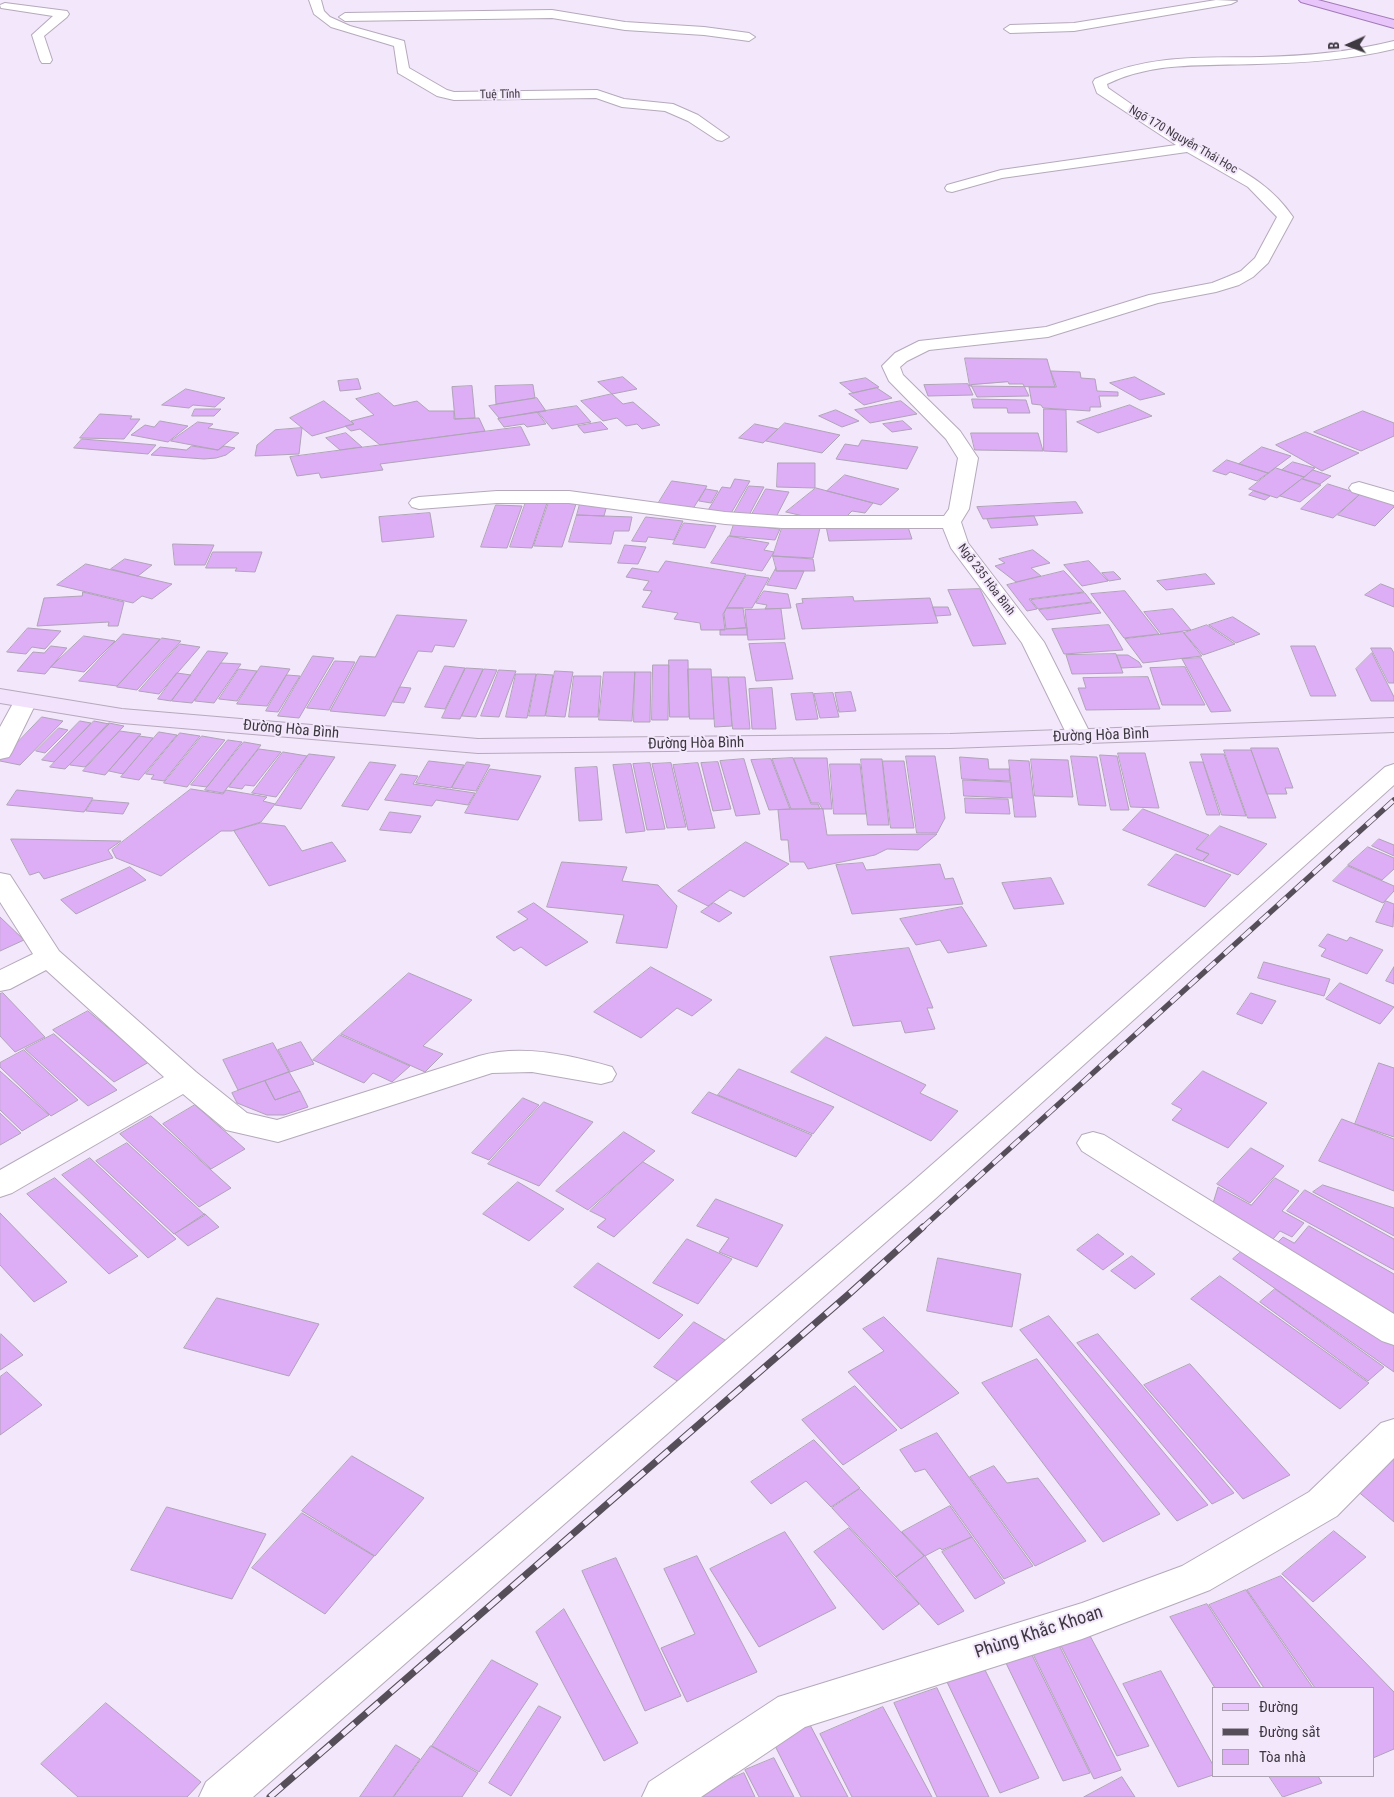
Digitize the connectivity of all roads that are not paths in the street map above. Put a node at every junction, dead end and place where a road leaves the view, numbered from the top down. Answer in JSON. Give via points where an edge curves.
{"nodes":[{"id":1,"x":315,"y":0,"type":"edge"},
{"id":2,"x":1228,"y":0,"type":"edge"},
{"id":3,"x":1305,"y":0,"type":"edge"},
{"id":4,"x":1335,"y":0,"type":"edge"},
{"id":5,"x":6,"y":5,"type":"edge"},
{"id":6,"x":322,"y":17,"type":"junction"},
{"id":7,"x":1394,"y":17,"type":"edge"},
{"id":8,"x":1394,"y":24,"type":"edge"},
{"id":9,"x":1010,"y":29,"type":"dead end"},
{"id":10,"x":749,"y":37,"type":"dead end"},
{"id":11,"x":1394,"y":45,"type":"edge"},
{"id":12,"x":46,"y":60,"type":"dead end"},
{"id":13,"x":722,"y":137,"type":"dead end"},
{"id":14,"x":1190,"y":147,"type":"junction"},
{"id":15,"x":952,"y":188,"type":"dead end"},
{"id":16,"x":1359,"y":488,"type":"dead end"},
{"id":17,"x":1394,"y":499,"type":"edge"},
{"id":18,"x":419,"y":504,"type":"dead end"},
{"id":19,"x":951,"y":522,"type":"junction"},
{"id":20,"x":0,"y":696,"type":"edge"},
{"id":21,"x":25,"y":700,"type":"junction"},
{"id":22,"x":1394,"y":725,"type":"edge"},
{"id":23,"x":1080,"y":737,"type":"junction"},
{"id":24,"x":0,"y":752,"type":"edge"},
{"id":25,"x":1394,"y":772,"type":"edge"},
{"id":26,"x":0,"y":881,"type":"edge"},
{"id":27,"x":50,"y":957,"type":"junction"},
{"id":28,"x":0,"y":982,"type":"edge"},
{"id":29,"x":601,"y":1074,"type":"dead end"},
{"id":30,"x":185,"y":1079,"type":"junction"},
{"id":31,"x":1093,"y":1143,"type":"dead end"},
{"id":32,"x":0,"y":1185,"type":"edge"},
{"id":33,"x":1394,"y":1331,"type":"edge"},
{"id":34,"x":1394,"y":1434,"type":"edge"},
{"id":35,"x":221,"y":1797,"type":"edge"},
{"id":36,"x":664,"y":1797,"type":"edge"}],
"edges":[{"from":1,"to":6,"type":"street"},
{"from":2,"to":9,"type":"street","via":[[1231,1],[1074,27]]},
{"from":3,"to":8,"type":"main road"},
{"from":4,"to":7,"type":"main road"},
{"from":5,"to":12,"type":"street","via":[[63,14],[38,35]]},
{"from":6,"to":10,"type":"street","via":[[552,14],[626,26]]},
{"from":6,"to":13,"type":"street","name":"Tuệ Tĩnh","via":[[336,26],[400,44],[403,70],[442,94],[596,94],[622,102],[668,107],[693,118]]},
{"from":11,"to":14,"type":"street","name":"Ngõ 170 Nguyễn Thái Học","via":[[1356,54],[1311,58],[1185,62],[1138,67],[1100,82],[1102,90],[1128,110]]},
{"from":14,"to":15,"type":"street","via":[[1001,174]]},
{"from":14,"to":19,"type":"street","name":"Ngõ 170 Nguyễn Thái Học","via":[[1245,176],[1265,191],[1285,216],[1262,260],[1247,274],[1216,287],[1155,298],[1048,332],[925,345],[891,366],[895,377],[954,435],[968,458],[959,509]]},
{"from":16,"to":17,"type":"street"},
{"from":18,"to":19,"type":"street","via":[[569,497],[763,521]]},
{"from":19,"to":23,"type":"street","name":"Ngõ 235 Hòa Bình","via":[[958,544],[1033,642]]},
{"from":20,"to":21,"type":"street","name":"Đường Hòa Bình"},
{"from":21,"to":23,"type":"street","name":"Đường Hòa Bình","via":[[122,716],[478,746]]},
{"from":21,"to":24,"type":"street"},
{"from":22,"to":23,"type":"street","name":"Đường Hòa Bình"},
{"from":25,"to":35,"type":"street","via":[[923,1191]]},
{"from":26,"to":27,"type":"street"},
{"from":27,"to":28,"type":"street"},
{"from":27,"to":30,"type":"street"},
{"from":29,"to":30,"type":"street","via":[[533,1060],[490,1063],[278,1131],[237,1122]]},
{"from":30,"to":32,"type":"street"},
{"from":31,"to":33,"type":"street"},
{"from":34,"to":36,"type":"street","name":"Phùng Khắc Khoan","via":[[1323,1504],[1196,1578],[1082,1621],[793,1711]]}]}
